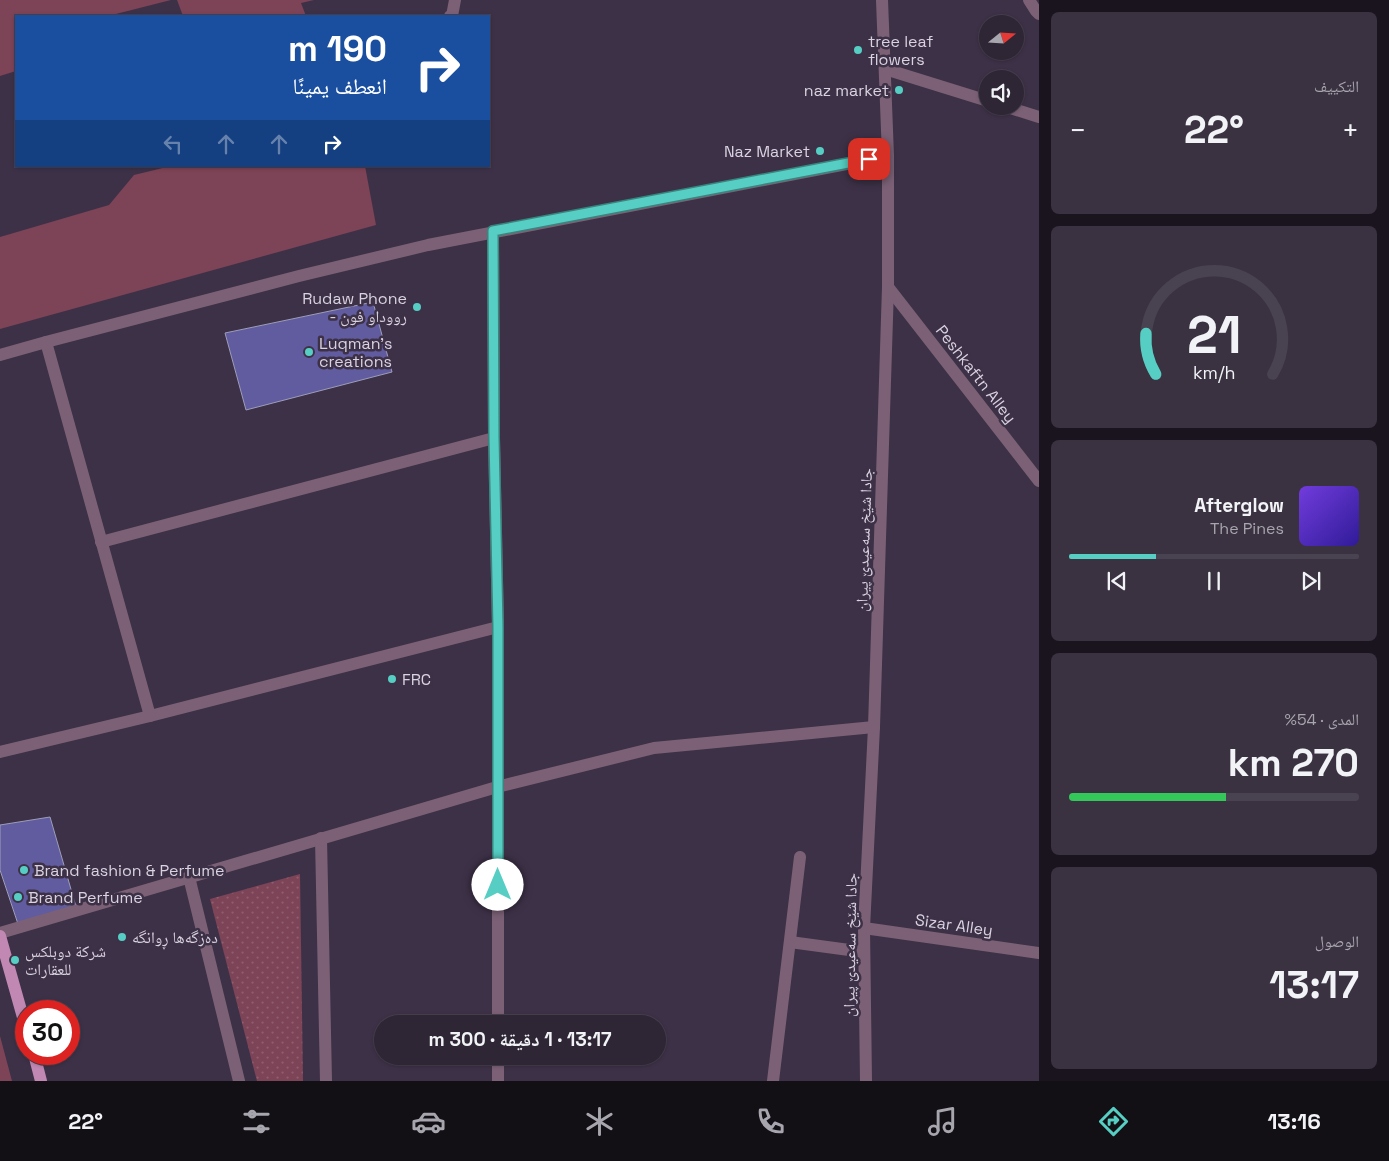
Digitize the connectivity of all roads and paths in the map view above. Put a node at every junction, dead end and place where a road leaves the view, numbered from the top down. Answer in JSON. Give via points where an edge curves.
{"nodes":[{"id":1,"x":455,"y":0,"type":"edge"},
{"id":2,"x":882,"y":0,"type":"edge"},
{"id":3,"x":1029,"y":0,"type":"edge"},
{"id":4,"x":1039,"y":14,"type":"edge"},
{"id":5,"x":452,"y":15,"type":"edge"},
{"id":6,"x":885,"y":69,"type":"junction"},
{"id":7,"x":979,"y":98,"type":"edge"},
{"id":8,"x":1024,"y":112,"type":"edge"},
{"id":9,"x":1039,"y":117,"type":"edge"},
{"id":10,"x":888,"y":156,"type":"junction"},
{"id":11,"x":493,"y":231,"type":"junction"},
{"id":12,"x":888,"y":287,"type":"junction"},
{"id":13,"x":46,"y":342,"type":"junction"},
{"id":14,"x":0,"y":355,"type":"edge"},
{"id":15,"x":494,"y":438,"type":"junction"},
{"id":16,"x":1039,"y":481,"type":"edge"},
{"id":17,"x":101,"y":542,"type":"junction"},
{"id":18,"x":498,"y":627,"type":"junction"},
{"id":19,"x":150,"y":716,"type":"junction"},
{"id":20,"x":874,"y":727,"type":"junction"},
{"id":21,"x":0,"y":752,"type":"edge"},
{"id":22,"x":498,"y":786,"type":"junction"},
{"id":23,"x":322,"y":838,"type":"junction"},
{"id":24,"x":800,"y":857,"type":"dead end"},
{"id":25,"x":189,"y":877,"type":"junction"},
{"id":26,"x":864,"y":928,"type":"junction"},
{"id":27,"x":0,"y":935,"type":"edge"},
{"id":28,"x":790,"y":942,"type":"junction"},
{"id":29,"x":864,"y":952,"type":"junction"},
{"id":30,"x":1039,"y":953,"type":"edge"},
{"id":31,"x":18,"y":1000,"type":"edge"},
{"id":32,"x":498,"y":1015,"type":"edge"},
{"id":33,"x":37,"y":1065,"type":"edge"},
{"id":34,"x":498,"y":1065,"type":"edge"},
{"id":35,"x":41,"y":1081,"type":"edge"},
{"id":36,"x":239,"y":1081,"type":"edge"},
{"id":37,"x":326,"y":1081,"type":"edge"},
{"id":38,"x":498,"y":1081,"type":"edge"},
{"id":39,"x":773,"y":1081,"type":"edge"},
{"id":40,"x":866,"y":1081,"type":"edge"}],
"edges":[{"from":1,"to":5,"type":"street"},
{"from":2,"to":6,"type":"street","name":"جادا شێخ سەعیدێ پیران"},
{"from":3,"to":4,"type":"street"},
{"from":6,"to":7,"type":"street"},
{"from":6,"to":10,"type":"street","name":"جادا شێخ سەعیدێ پیران"},
{"from":8,"to":9,"type":"street"},
{"from":10,"to":11,"type":"street"},
{"from":10,"to":12,"type":"street","name":"جادا شێخ سەعیدێ پیران"},
{"from":11,"to":13,"type":"street","via":[[363,259]]},
{"from":11,"to":15,"type":"street"},
{"from":12,"to":16,"type":"street","name":"Peshkaftn Alley"},
{"from":12,"to":20,"type":"street","name":"جادا شێخ سەعیدێ پیران"},
{"from":13,"to":14,"type":"street"},
{"from":13,"to":17,"type":"street"},
{"from":15,"to":17,"type":"street"},
{"from":15,"to":18,"type":"street"},
{"from":17,"to":19,"type":"street"},
{"from":18,"to":19,"type":"street"},
{"from":18,"to":22,"type":"street"},
{"from":19,"to":21,"type":"street"},
{"from":20,"to":22,"type":"street","via":[[654,748]]},
{"from":20,"to":26,"type":"street","name":"جادا شێخ سەعیدێ پیران"},
{"from":22,"to":23,"type":"street"},
{"from":22,"to":32,"type":"street"},
{"from":23,"to":25,"type":"street"},
{"from":23,"to":37,"type":"street"},
{"from":24,"to":28,"type":"street"},
{"from":25,"to":27,"type":"street"},
{"from":25,"to":36,"type":"street"},
{"from":26,"to":29,"type":"street","name":"جادا شێخ سەعیدێ پیران"},
{"from":26,"to":30,"type":"street","name":"Sizar Alley"},
{"from":27,"to":31,"type":"main road"},
{"from":28,"to":29,"type":"street"},
{"from":28,"to":39,"type":"street"},
{"from":29,"to":40,"type":"street","name":"جادا شێخ سەعیدێ پیران"},
{"from":33,"to":35,"type":"main road"},
{"from":34,"to":38,"type":"street"}]}
